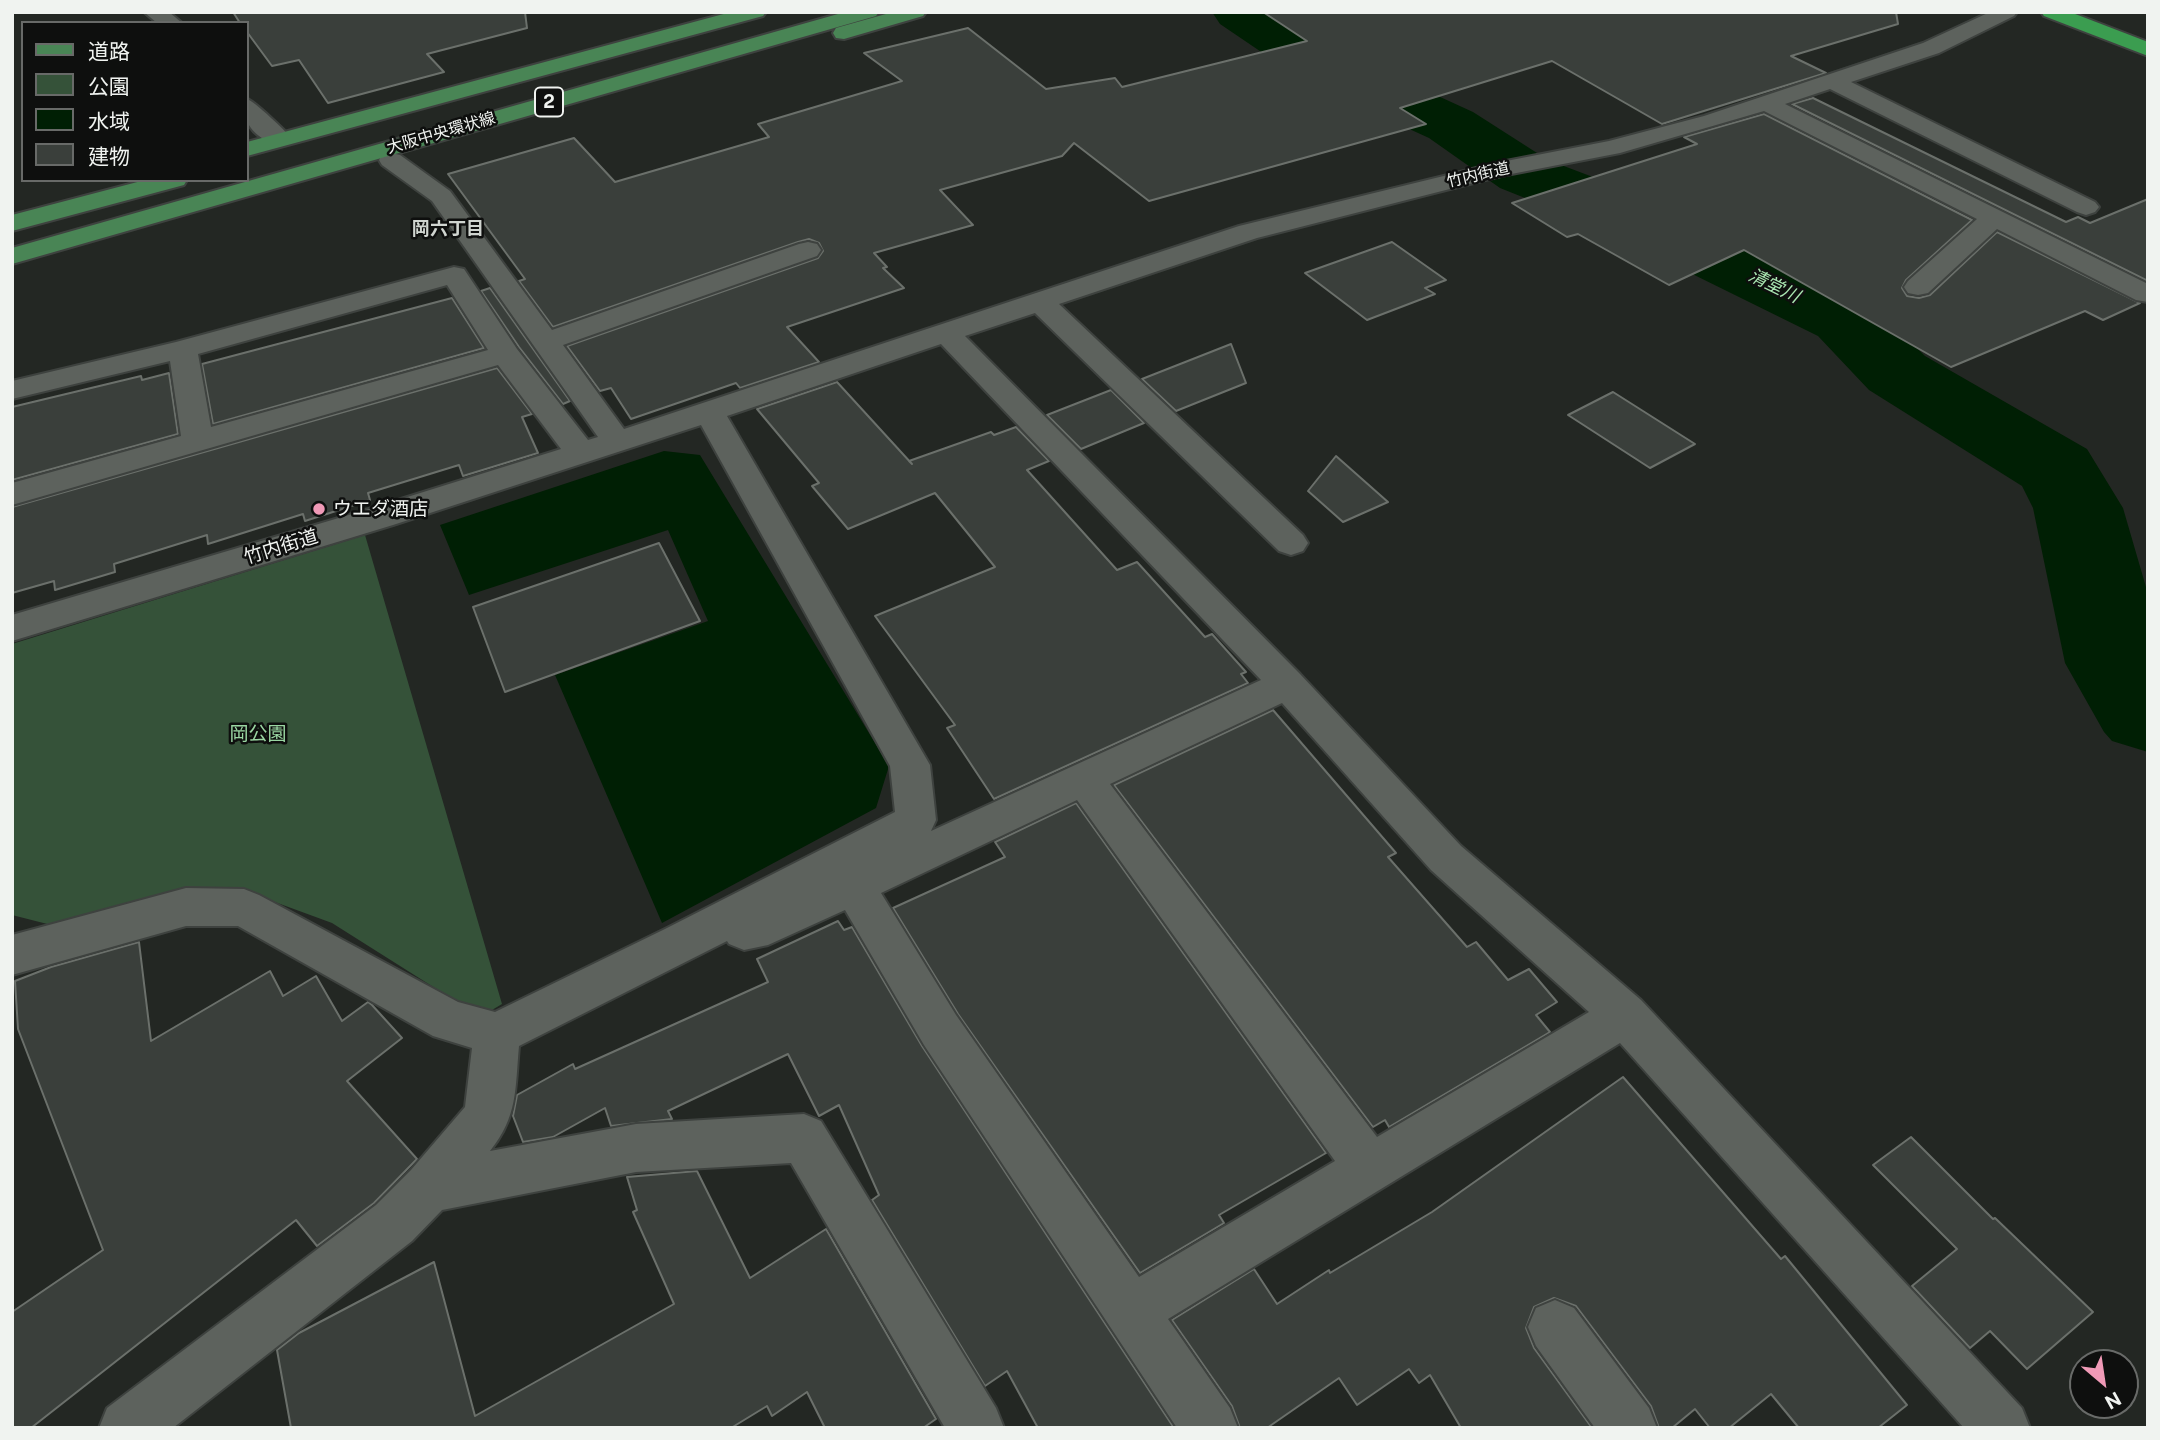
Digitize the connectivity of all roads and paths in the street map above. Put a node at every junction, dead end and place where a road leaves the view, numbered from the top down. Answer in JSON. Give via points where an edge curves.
{"nodes":[{"id":1,"x":756,"y":12,"type":"edge"},
{"id":2,"x":805,"y":12,"type":"edge"},
{"id":3,"x":869,"y":12,"type":"edge"},
{"id":4,"x":916,"y":12,"type":"edge"},
{"id":5,"x":2007,"y":12,"type":"edge"},
{"id":6,"x":2051,"y":12,"type":"edge"},
{"id":7,"x":2103,"y":12,"type":"edge"},
{"id":8,"x":2148,"y":29,"type":"edge"},
{"id":9,"x":2148,"y":50,"type":"edge"},
{"id":10,"x":1831,"y":81,"type":"junction"},
{"id":11,"x":1765,"y":103,"type":"junction"},
{"id":12,"x":248,"y":107,"type":"edge"},
{"id":13,"x":280,"y":139,"type":"junction"},
{"id":14,"x":248,"y":149,"type":"edge"},
{"id":15,"x":391,"y":160,"type":"junction"},
{"id":16,"x":248,"y":161,"type":"edge"},
{"id":17,"x":139,"y":182,"type":"edge"},
{"id":18,"x":167,"y":182,"type":"edge"},
{"id":19,"x":230,"y":194,"type":"junction"},
{"id":20,"x":2086,"y":206,"type":"dead end"},
{"id":21,"x":1994,"y":218,"type":"junction"},
{"id":22,"x":12,"y":222,"type":"edge"},
{"id":23,"x":808,"y":250,"type":"dead end"},
{"id":24,"x":12,"y":256,"type":"edge"},
{"id":25,"x":1919,"y":287,"type":"dead end"},
{"id":26,"x":2146,"y":294,"type":"edge"},
{"id":27,"x":1039,"y":301,"type":"junction"},
{"id":28,"x":945,"y":332,"type":"junction"},
{"id":29,"x":545,"y":342,"type":"junction"},
{"id":30,"x":183,"y":349,"type":"junction"},
{"id":31,"x":505,"y":354,"type":"junction"},
{"id":32,"x":12,"y":390,"type":"edge"},
{"id":33,"x":709,"y":412,"type":"junction"},
{"id":34,"x":197,"y":442,"type":"junction"},
{"id":35,"x":617,"y":442,"type":"junction"},
{"id":36,"x":581,"y":453,"type":"junction"},
{"id":37,"x":12,"y":494,"type":"edge"},
{"id":38,"x":1291,"y":543,"type":"dead end"},
{"id":39,"x":12,"y":628,"type":"edge"},
{"id":40,"x":1287,"y":684,"type":"junction"},
{"id":41,"x":1084,"y":779,"type":"junction"},
{"id":42,"x":854,"y":886,"type":"junction"},
{"id":43,"x":681,"y":943,"type":"junction"},
{"id":44,"x":12,"y":955,"type":"edge"},
{"id":45,"x":1625,"y":1015,"type":"junction"},
{"id":46,"x":498,"y":1034,"type":"junction"},
{"id":47,"x":1370,"y":1168,"type":"junction"},
{"id":48,"x":429,"y":1188,"type":"junction"},
{"id":49,"x":1132,"y":1311,"type":"junction"},
{"id":50,"x":1555,"y":1327,"type":"dead end"},
{"id":51,"x":1985,"y":1423,"type":"edge"},
{"id":52,"x":127,"y":1428,"type":"edge"},
{"id":53,"x":976,"y":1428,"type":"edge"},
{"id":54,"x":1210,"y":1428,"type":"edge"},
{"id":55,"x":1629,"y":1428,"type":"edge"}],
"edges":[{"from":1,"to":13,"type":"main road"},
{"from":2,"to":16,"type":"main road","name":"大阪中央環状線","number":"2"},
{"from":3,"to":19,"type":"main road","name":"大阪中央環状線","number":"2"},
{"from":4,"to":15,"type":"main road"},
{"from":5,"to":10,"type":"street","name":"竹内街道","via":[[1931,48]]},
{"from":6,"to":9,"type":"highway"},
{"from":7,"to":8,"type":"highway"},
{"from":10,"to":11,"type":"street","name":"竹内街道"},
{"from":10,"to":20,"type":"street"},
{"from":11,"to":21,"type":"street"},
{"from":11,"to":27,"type":"street","name":"竹内街道","via":[[1611,148],[1513,167],[1248,232]]},
{"from":12,"to":13,"type":"street"},
{"from":13,"to":14,"type":"main road"},
{"from":15,"to":19,"type":"main road"},
{"from":15,"to":29,"type":"street","via":[[441,196]]},
{"from":17,"to":22,"type":"main road"},
{"from":18,"to":22,"type":"main road"},
{"from":19,"to":24,"type":"main road","name":"大阪中央環状線","number":"2"},
{"from":21,"to":25,"type":"street"},
{"from":21,"to":26,"type":"street"},
{"from":23,"to":29,"type":"street"},
{"from":27,"to":28,"type":"street","name":"竹内街道"},
{"from":27,"to":38,"type":"street"},
{"from":28,"to":33,"type":"street","name":"竹内街道"},
{"from":28,"to":40,"type":"street"},
{"from":29,"to":35,"type":"street"},
{"from":30,"to":31,"type":"street","via":[[454,275]]},
{"from":30,"to":32,"type":"street"},
{"from":30,"to":34,"type":"street"},
{"from":31,"to":34,"type":"street"},
{"from":31,"to":36,"type":"street"},
{"from":33,"to":35,"type":"street","name":"竹内街道"},
{"from":33,"to":43,"type":"street","via":[[910,765],[916,820]]},
{"from":34,"to":37,"type":"street"},
{"from":35,"to":36,"type":"street","name":"竹内街道"},
{"from":36,"to":39,"type":"street","name":"竹内街道"},
{"from":40,"to":41,"type":"street"},
{"from":40,"to":45,"type":"street","via":[[1446,858]]},
{"from":41,"to":42,"type":"street"},
{"from":41,"to":47,"type":"street"},
{"from":42,"to":43,"type":"street","via":[[768,926]]},
{"from":42,"to":49,"type":"street","via":[[940,1030]]},
{"from":43,"to":46,"type":"street"},
{"from":44,"to":46,"type":"street","via":[[186,906],[244,908],[449,1021]]},
{"from":45,"to":47,"type":"street"},
{"from":45,"to":51,"type":"street"},
{"from":46,"to":48,"type":"street","via":[[488,1116]]},
{"from":47,"to":49,"type":"street"},
{"from":48,"to":52,"type":"street","via":[[394,1223]]},
{"from":48,"to":53,"type":"street","via":[[636,1148],[804,1138]]},
{"from":49,"to":54,"type":"street"},
{"from":50,"to":55,"type":"street"}]}
